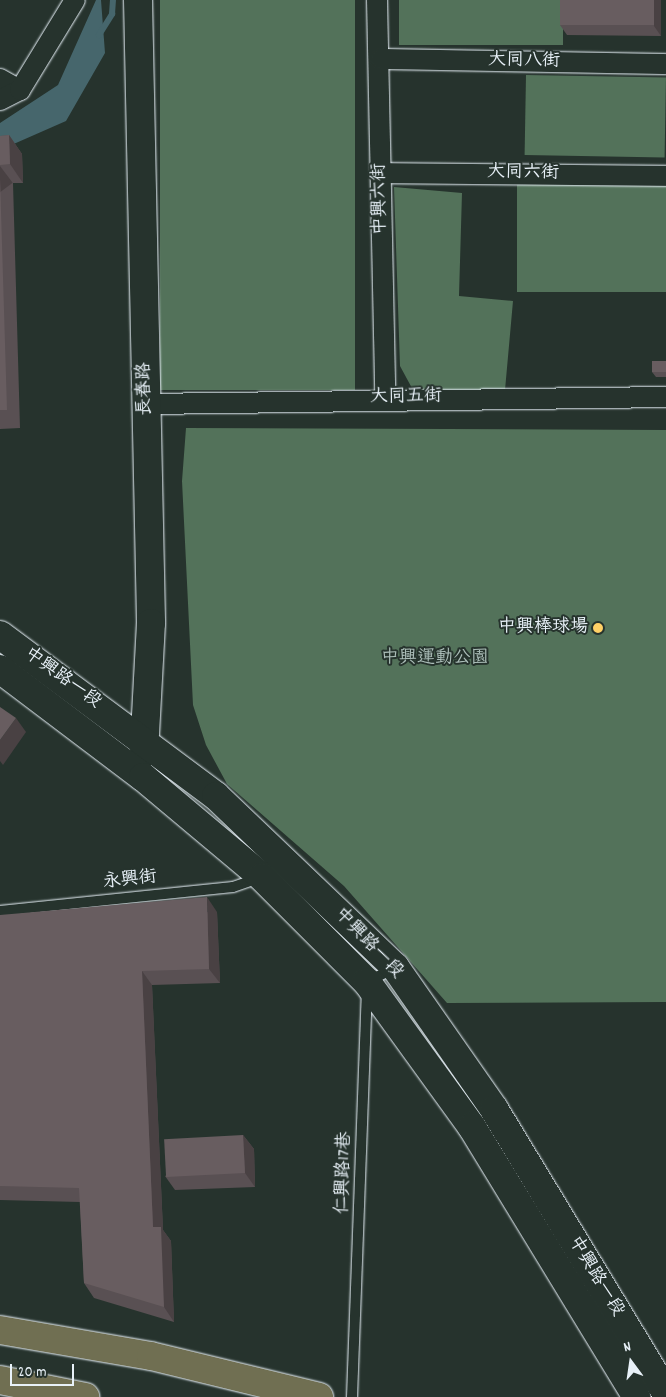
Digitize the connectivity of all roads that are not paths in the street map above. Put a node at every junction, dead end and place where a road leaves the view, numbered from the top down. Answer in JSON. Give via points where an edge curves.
{"nodes":[{"id":1,"x":75,"y":0,"type":"edge"},
{"id":2,"x":138,"y":0,"type":"edge"},
{"id":3,"x":377,"y":0,"type":"edge"},
{"id":4,"x":381,"y":59,"type":"junction"},
{"id":5,"x":666,"y":64,"type":"edge"},
{"id":6,"x":0,"y":80,"type":"edge"},
{"id":7,"x":20,"y":90,"type":"junction"},
{"id":8,"x":0,"y":100,"type":"edge"},
{"id":9,"x":381,"y":173,"type":"junction"},
{"id":10,"x":666,"y":176,"type":"edge"},
{"id":11,"x":666,"y":397,"type":"edge"},
{"id":12,"x":385,"y":398,"type":"junction"},
{"id":13,"x":146,"y":404,"type":"junction"},
{"id":14,"x":0,"y":635,"type":"edge"},
{"id":15,"x":0,"y":669,"type":"edge"},
{"id":16,"x":145,"y":740,"type":"junction"},
{"id":17,"x":143,"y":777,"type":"junction"},
{"id":18,"x":262,"y":877,"type":"junction"},
{"id":19,"x":0,"y":911,"type":"edge"},
{"id":20,"x":395,"y":967,"type":"junction"},
{"id":21,"x":367,"y":982,"type":"junction"},
{"id":22,"x":0,"y":1330,"type":"edge"},
{"id":23,"x":0,"y":1380,"type":"edge"},
{"id":24,"x":666,"y":1394,"type":"edge"},
{"id":25,"x":85,"y":1397,"type":"edge"},
{"id":26,"x":319,"y":1397,"type":"edge"},
{"id":27,"x":352,"y":1397,"type":"edge"},
{"id":28,"x":637,"y":1397,"type":"edge"}],
"edges":[{"from":1,"to":7,"type":"street"},
{"from":2,"to":13,"type":"main road","name":"長春路"},
{"from":3,"to":4,"type":"street","name":"中興六街"},
{"from":4,"to":5,"type":"street","name":"大同八街"},
{"from":4,"to":9,"type":"street","name":"中興六街"},
{"from":6,"to":7,"type":"street"},
{"from":7,"to":8,"type":"street"},
{"from":9,"to":10,"type":"street","name":"大同六街"},
{"from":9,"to":12,"type":"street","name":"中興六街"},
{"from":11,"to":12,"type":"street","name":"大同五街"},
{"from":12,"to":13,"type":"street","name":"大同五街"},
{"from":13,"to":16,"type":"main road","name":"長春路","via":[[151,623]]},
{"from":14,"to":16,"type":"main road","name":"中興路一段"},
{"from":15,"to":17,"type":"main road","name":"中興路一段"},
{"from":16,"to":17,"type":"main road","name":"長春路"},
{"from":16,"to":20,"type":"main road","name":"中興路一段","via":[[216,796]]},
{"from":17,"to":18,"type":"main road","name":"中興路一段"},
{"from":18,"to":19,"type":"lane","name":"永興街","via":[[233,887]]},
{"from":18,"to":21,"type":"main road","name":"中興路一段"},
{"from":20,"to":21,"type":"lane"},
{"from":20,"to":24,"type":"main road","name":"中興路一段","via":[[494,1109]]},
{"from":21,"to":27,"type":"lane","name":"仁興路17巷"},
{"from":21,"to":28,"type":"main road","name":"中興路一段","via":[[472,1127]]},
{"from":22,"to":26,"type":"main road","via":[[151,1356]]},
{"from":23,"to":25,"type":"main road"}]}
